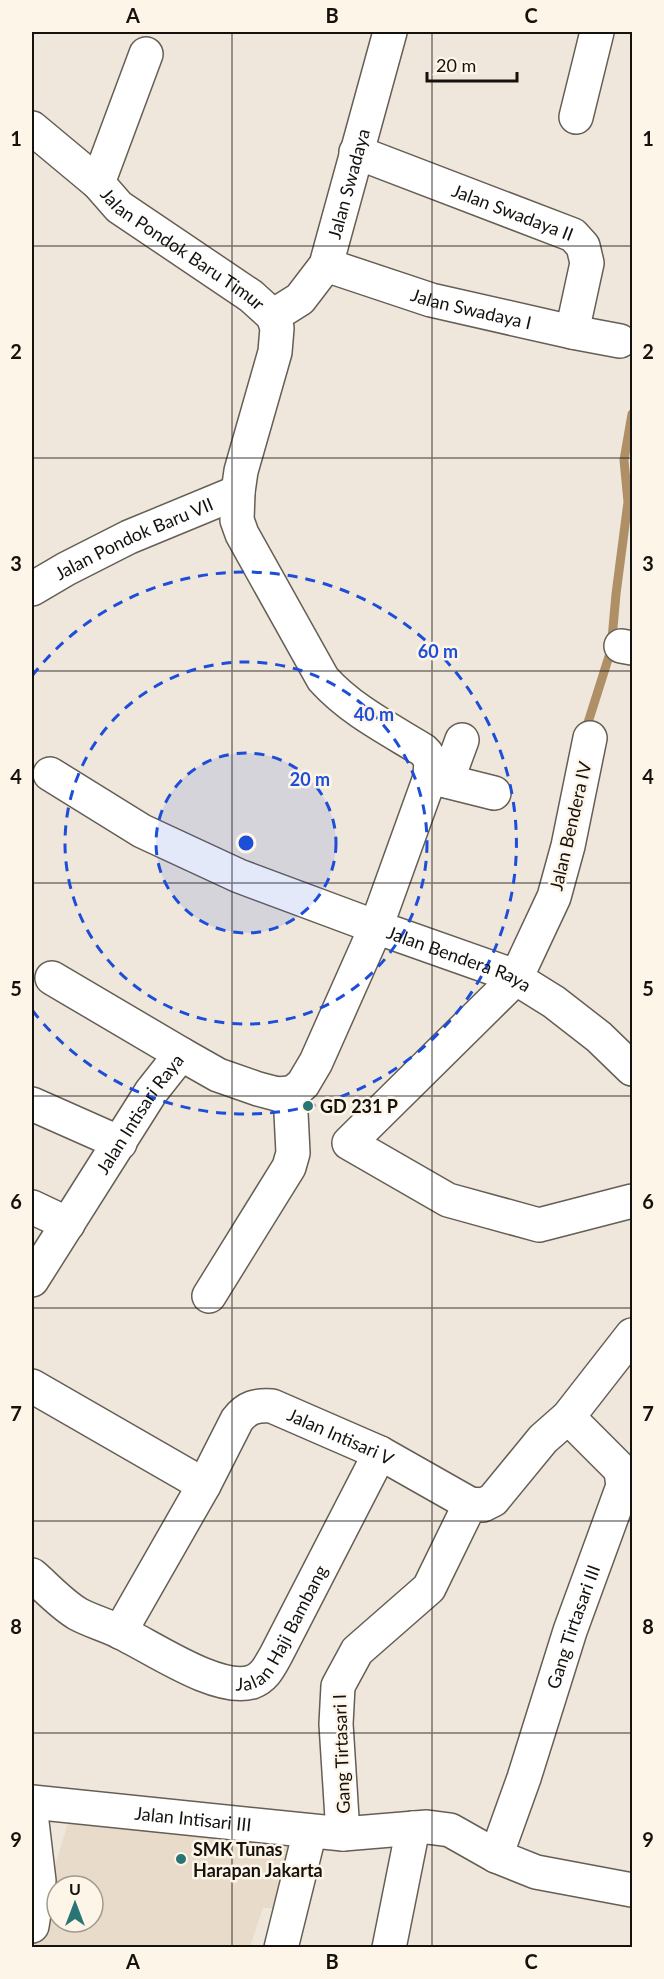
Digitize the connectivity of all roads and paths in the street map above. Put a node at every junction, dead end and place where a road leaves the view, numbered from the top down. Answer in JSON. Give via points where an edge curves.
{"nodes":[{"id":1,"x":390,"y":32,"type":"edge"},
{"id":2,"x":597,"y":32,"type":"edge"},
{"id":3,"x":146,"y":54,"type":"dead end"},
{"id":4,"x":576,"y":117,"type":"dead end"},
{"id":5,"x":32,"y":128,"type":"edge"},
{"id":6,"x":356,"y":152,"type":"junction"},
{"id":7,"x":98,"y":183,"type":"junction"},
{"id":8,"x":326,"y":266,"type":"junction"},
{"id":9,"x":273,"y":315,"type":"junction"},
{"id":10,"x":572,"y":332,"type":"junction"},
{"id":11,"x":620,"y":341,"type":"dead end"},
{"id":12,"x":238,"y":492,"type":"junction"},
{"id":13,"x":32,"y":590,"type":"edge"},
{"id":14,"x":590,"y":738,"type":"dead end"},
{"id":15,"x":462,"y":740,"type":"dead end"},
{"id":16,"x":50,"y":774,"type":"dead end"},
{"id":17,"x":438,"y":779,"type":"junction"},
{"id":18,"x":494,"y":793,"type":"dead end"},
{"id":19,"x":376,"y":927,"type":"junction"},
{"id":20,"x":505,"y":974,"type":"junction"},
{"id":21,"x":52,"y":978,"type":"dead end"},
{"id":22,"x":181,"y":1054,"type":"junction"},
{"id":23,"x":633,"y":1069,"type":"edge"},
{"id":24,"x":290,"y":1092,"type":"junction"},
{"id":25,"x":32,"y":1104,"type":"edge"},
{"id":26,"x":120,"y":1143,"type":"junction"},
{"id":27,"x":633,"y":1201,"type":"edge"},
{"id":28,"x":32,"y":1207,"type":"edge"},
{"id":29,"x":68,"y":1224,"type":"junction"},
{"id":30,"x":32,"y":1280,"type":"edge"},
{"id":31,"x":209,"y":1296,"type":"dead end"},
{"id":32,"x":633,"y":1335,"type":"edge"},
{"id":33,"x":32,"y":1386,"type":"edge"},
{"id":34,"x":568,"y":1417,"type":"junction"},
{"id":35,"x":380,"y":1453,"type":"junction"},
{"id":36,"x":204,"y":1485,"type":"junction"},
{"id":37,"x":470,"y":1504,"type":"junction"},
{"id":38,"x":32,"y":1575,"type":"edge"},
{"id":39,"x":120,"y":1632,"type":"junction"},
{"id":40,"x":32,"y":1802,"type":"edge"},
{"id":41,"x":32,"y":1822,"type":"edge"},
{"id":42,"x":412,"y":1828,"type":"junction"},
{"id":43,"x":310,"y":1832,"type":"junction"},
{"id":44,"x":344,"y":1834,"type":"junction"},
{"id":45,"x":496,"y":1856,"type":"junction"},
{"id":46,"x":633,"y":1890,"type":"edge"},
{"id":47,"x":32,"y":1926,"type":"edge"},
{"id":48,"x":281,"y":1947,"type":"edge"},
{"id":49,"x":389,"y":1947,"type":"edge"}],
"edges":[{"from":1,"to":6,"type":"street","name":"Jalan Swadaya"},
{"from":2,"to":4,"type":"street"},
{"from":3,"to":7,"type":"street"},
{"from":5,"to":7,"type":"street","name":"Jalan Pondok Baru Timur"},
{"from":6,"to":8,"type":"street","name":"Jalan Swadaya"},
{"from":6,"to":10,"type":"street","name":"Jalan Swadaya II","via":[[573,236],[583,246],[587,264]]},
{"from":7,"to":9,"type":"street","name":"Jalan Pondok Baru Timur","via":[[119,207],[232,282]]},
{"from":8,"to":9,"type":"street","name":"Jalan Swadaya","via":[[300,298]]},
{"from":8,"to":10,"type":"street","name":"Jalan Swadaya I","via":[[431,300]]},
{"from":9,"to":12,"type":"street","name":"Jalan Pondok Baru Timur","via":[[276,345]]},
{"from":10,"to":11,"type":"street","name":"Jalan Swadaya I"},
{"from":12,"to":13,"type":"street","name":"Jalan Pondok Baru VII","via":[[129,537]]},
{"from":12,"to":17,"type":"street","name":"Jalan Pondok Baru Timur","via":[[237,520],[242,534],[323,679],[359,712],[428,754]]},
{"from":14,"to":20,"type":"street","name":"Jalan Bendera IV","via":[[554,897]]},
{"from":15,"to":17,"type":"street","name":"Jalan Bendera Raya"},
{"from":16,"to":19,"type":"street","via":[[142,831],[239,876]]},
{"from":17,"to":18,"type":"street"},
{"from":17,"to":19,"type":"street","name":"Jalan Bendera Raya"},
{"from":19,"to":20,"type":"street","name":"Jalan Bendera Raya"},
{"from":19,"to":24,"type":"street","via":[[310,1074]]},
{"from":20,"to":23,"type":"street","name":"Jalan Bendera Raya","via":[[554,1002]]},
{"from":20,"to":27,"type":"street","via":[[350,1143],[448,1200],[539,1225]]},
{"from":21,"to":22,"type":"street"},
{"from":22,"to":24,"type":"street","name":"Jalan Intisari Raya","via":[[218,1075],[270,1092]]},
{"from":22,"to":26,"type":"street","name":"Jalan Intisari Raya","via":[[151,1092]]},
{"from":24,"to":31,"type":"street","via":[[293,1153],[289,1167]]},
{"from":25,"to":26,"type":"street"},
{"from":26,"to":29,"type":"street","name":"Jalan Intisari Raya"},
{"from":28,"to":29,"type":"street"},
{"from":29,"to":30,"type":"street","name":"Jalan Intisari Raya"},
{"from":32,"to":34,"type":"street"},
{"from":33,"to":36,"type":"street"},
{"from":34,"to":37,"type":"street","via":[[543,1439],[493,1500],[483,1505]]},
{"from":34,"to":45,"type":"street","name":"Gang Tirtasari III","via":[[618,1467],[623,1486],[570,1631]]},
{"from":35,"to":36,"type":"street","name":"Jalan Intisari V","via":[[272,1406],[258,1405],[243,1412],[237,1420]]},
{"from":35,"to":37,"type":"street","name":"Jalan Intisari V"},
{"from":35,"to":39,"type":"street","name":"Jalan Haji Bambang","via":[[264,1676],[239,1684],[222,1682]]},
{"from":36,"to":39,"type":"street"},
{"from":37,"to":44,"type":"street","name":"Gang Tirtasari I","via":[[429,1588],[357,1651],[338,1686],[336,1724]]},
{"from":38,"to":39,"type":"street","name":"Jalan Haji Bambang","via":[[76,1613]]},
{"from":40,"to":43,"type":"street","name":"Jalan Intisari III"},
{"from":41,"to":47,"type":"street","via":[[39,1881]]},
{"from":42,"to":44,"type":"street","name":"Jalan Intisari III"},
{"from":42,"to":45,"type":"street","name":"Jalan Intisari III","via":[[450,1830]]},
{"from":42,"to":49,"type":"street"},
{"from":43,"to":44,"type":"street","name":"Jalan Intisari III"},
{"from":43,"to":48,"type":"street"},
{"from":45,"to":46,"type":"street","name":"Jalan Intisari III","via":[[536,1872]]}]}
